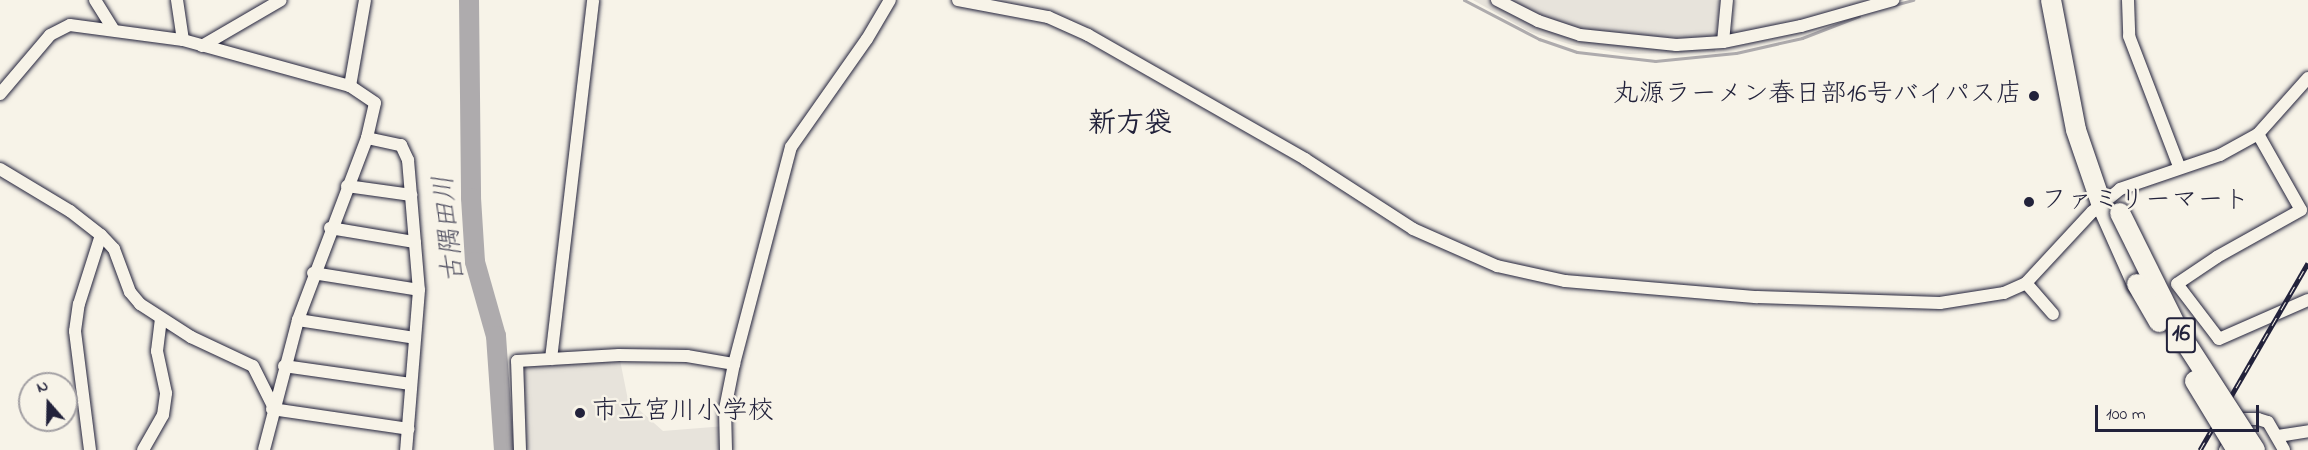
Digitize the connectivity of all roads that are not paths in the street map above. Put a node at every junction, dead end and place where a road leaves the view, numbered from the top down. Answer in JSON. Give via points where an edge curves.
{"nodes":[{"id":1,"x":95,"y":0,"type":"edge"},
{"id":2,"x":281,"y":0,"type":"edge"},
{"id":3,"x":365,"y":0,"type":"edge"},
{"id":4,"x":593,"y":0,"type":"edge"},
{"id":5,"x":890,"y":0,"type":"edge"},
{"id":6,"x":958,"y":0,"type":"edge"},
{"id":7,"x":1497,"y":0,"type":"edge"},
{"id":8,"x":1726,"y":0,"type":"edge"},
{"id":9,"x":1893,"y":0,"type":"edge"},
{"id":10,"x":2051,"y":0,"type":"edge"},
{"id":11,"x":2063,"y":0,"type":"edge"},
{"id":12,"x":2128,"y":0,"type":"edge"},
{"id":13,"x":181,"y":2,"type":"edge"},
{"id":14,"x":113,"y":29,"type":"junction"},
{"id":15,"x":183,"y":40,"type":"junction"},
{"id":16,"x":1723,"y":42,"type":"junction"},
{"id":17,"x":202,"y":46,"type":"junction"},
{"id":18,"x":2308,"y":78,"type":"edge"},
{"id":19,"x":350,"y":86,"type":"junction"},
{"id":20,"x":0,"y":94,"type":"edge"},
{"id":21,"x":2258,"y":134,"type":"junction"},
{"id":22,"x":367,"y":138,"type":"junction"},
{"id":23,"x":2179,"y":166,"type":"junction"},
{"id":24,"x":0,"y":169,"type":"edge"},
{"id":25,"x":347,"y":186,"type":"junction"},
{"id":26,"x":411,"y":195,"type":"junction"},
{"id":27,"x":2111,"y":208,"type":"junction"},
{"id":28,"x":330,"y":228,"type":"junction"},
{"id":29,"x":101,"y":235,"type":"junction"},
{"id":30,"x":415,"y":242,"type":"junction"},
{"id":31,"x":313,"y":273,"type":"junction"},
{"id":32,"x":2026,"y":283,"type":"junction"},
{"id":33,"x":419,"y":290,"type":"junction"},
{"id":34,"x":2308,"y":300,"type":"edge"},
{"id":35,"x":2053,"y":314,"type":"dead end"},
{"id":36,"x":161,"y":320,"type":"junction"},
{"id":37,"x":298,"y":320,"type":"junction"},
{"id":38,"x":415,"y":338,"type":"junction"},
{"id":39,"x":551,"y":359,"type":"junction"},
{"id":40,"x":734,"y":364,"type":"junction"},
{"id":41,"x":284,"y":366,"type":"junction"},
{"id":42,"x":411,"y":384,"type":"junction"},
{"id":43,"x":273,"y":407,"type":"junction"},
{"id":44,"x":409,"y":429,"type":"junction"},
{"id":45,"x":2308,"y":431,"type":"edge"},
{"id":46,"x":2278,"y":436,"type":"junction"},
{"id":47,"x":90,"y":450,"type":"edge"},
{"id":48,"x":143,"y":450,"type":"edge"},
{"id":49,"x":264,"y":450,"type":"edge"},
{"id":50,"x":406,"y":450,"type":"edge"},
{"id":51,"x":520,"y":450,"type":"edge"},
{"id":52,"x":726,"y":450,"type":"edge"},
{"id":53,"x":2225,"y":450,"type":"edge"},
{"id":54,"x":2237,"y":450,"type":"edge"},
{"id":55,"x":2255,"y":450,"type":"edge"},
{"id":56,"x":2284,"y":450,"type":"edge"}],
"edges":[{"from":1,"to":14,"type":"street"},
{"from":2,"to":17,"type":"street"},
{"from":3,"to":19,"type":"street"},
{"from":4,"to":39,"type":"street"},
{"from":5,"to":40,"type":"street","via":[[791,147]]},
{"from":6,"to":32,"type":"street","via":[[1048,18],[1088,35],[1305,159],[1413,229],[1514,271],[1565,281],[1757,297],[1940,303],[1988,297]]},
{"from":7,"to":16,"type":"street","via":[[1538,21],[1606,40],[1676,45]]},
{"from":8,"to":16,"type":"street"},
{"from":9,"to":16,"type":"street","via":[[1801,26]]},
{"from":10,"to":27,"type":"highway","number":"16","via":[[2073,120]]},
{"from":11,"to":27,"type":"highway","number":"16","via":[[2077,84]]},
{"from":12,"to":23,"type":"street","via":[[2129,36]]},
{"from":13,"to":15,"type":"street"},
{"from":14,"to":15,"type":"street"},
{"from":14,"to":20,"type":"street","via":[[59,28]]},
{"from":15,"to":17,"type":"street"},
{"from":17,"to":19,"type":"street"},
{"from":18,"to":21,"type":"street"},
{"from":19,"to":22,"type":"street","via":[[375,103]]},
{"from":21,"to":23,"type":"street","via":[[2220,155]]},
{"from":21,"to":34,"type":"street","via":[[2301,210],[2217,256],[2177,284],[2219,339]]},
{"from":22,"to":25,"type":"street"},
{"from":22,"to":26,"type":"street","via":[[401,145],[408,160]]},
{"from":23,"to":27,"type":"street"},
{"from":24,"to":29,"type":"street","via":[[70,211]]},
{"from":25,"to":26,"type":"street"},
{"from":25,"to":28,"type":"street"},
{"from":26,"to":30,"type":"street"},
{"from":27,"to":32,"type":"street"},
{"from":27,"to":54,"type":"highway","number":"16","bridge":true,"via":[[2137,284]]},
{"from":27,"to":55,"type":"highway","number":"16","bridge":true,"via":[[2180,334]]},
{"from":28,"to":30,"type":"street"},
{"from":28,"to":31,"type":"street"},
{"from":29,"to":36,"type":"street","via":[[114,249],[130,292]]},
{"from":29,"to":47,"type":"street","via":[[79,304],[75,331]]},
{"from":30,"to":33,"type":"street"},
{"from":31,"to":33,"type":"street"},
{"from":31,"to":37,"type":"street"},
{"from":32,"to":35,"type":"street"},
{"from":33,"to":38,"type":"street"},
{"from":36,"to":43,"type":"street","via":[[253,366]]},
{"from":36,"to":48,"type":"street","via":[[157,342],[166,393],[163,415]]},
{"from":37,"to":38,"type":"street"},
{"from":37,"to":41,"type":"street"},
{"from":38,"to":42,"type":"street"},
{"from":39,"to":40,"type":"street","via":[[687,356]]},
{"from":39,"to":51,"type":"street","via":[[517,361]]},
{"from":40,"to":52,"type":"street","via":[[725,410]]},
{"from":41,"to":42,"type":"street"},
{"from":41,"to":43,"type":"street"},
{"from":42,"to":44,"type":"street"},
{"from":43,"to":44,"type":"street"},
{"from":43,"to":49,"type":"street"},
{"from":44,"to":50,"type":"street"},
{"from":45,"to":46,"type":"street"},
{"from":46,"to":53,"type":"street","via":[[2268,422],[2245,419]]},
{"from":46,"to":56,"type":"street"}]}
